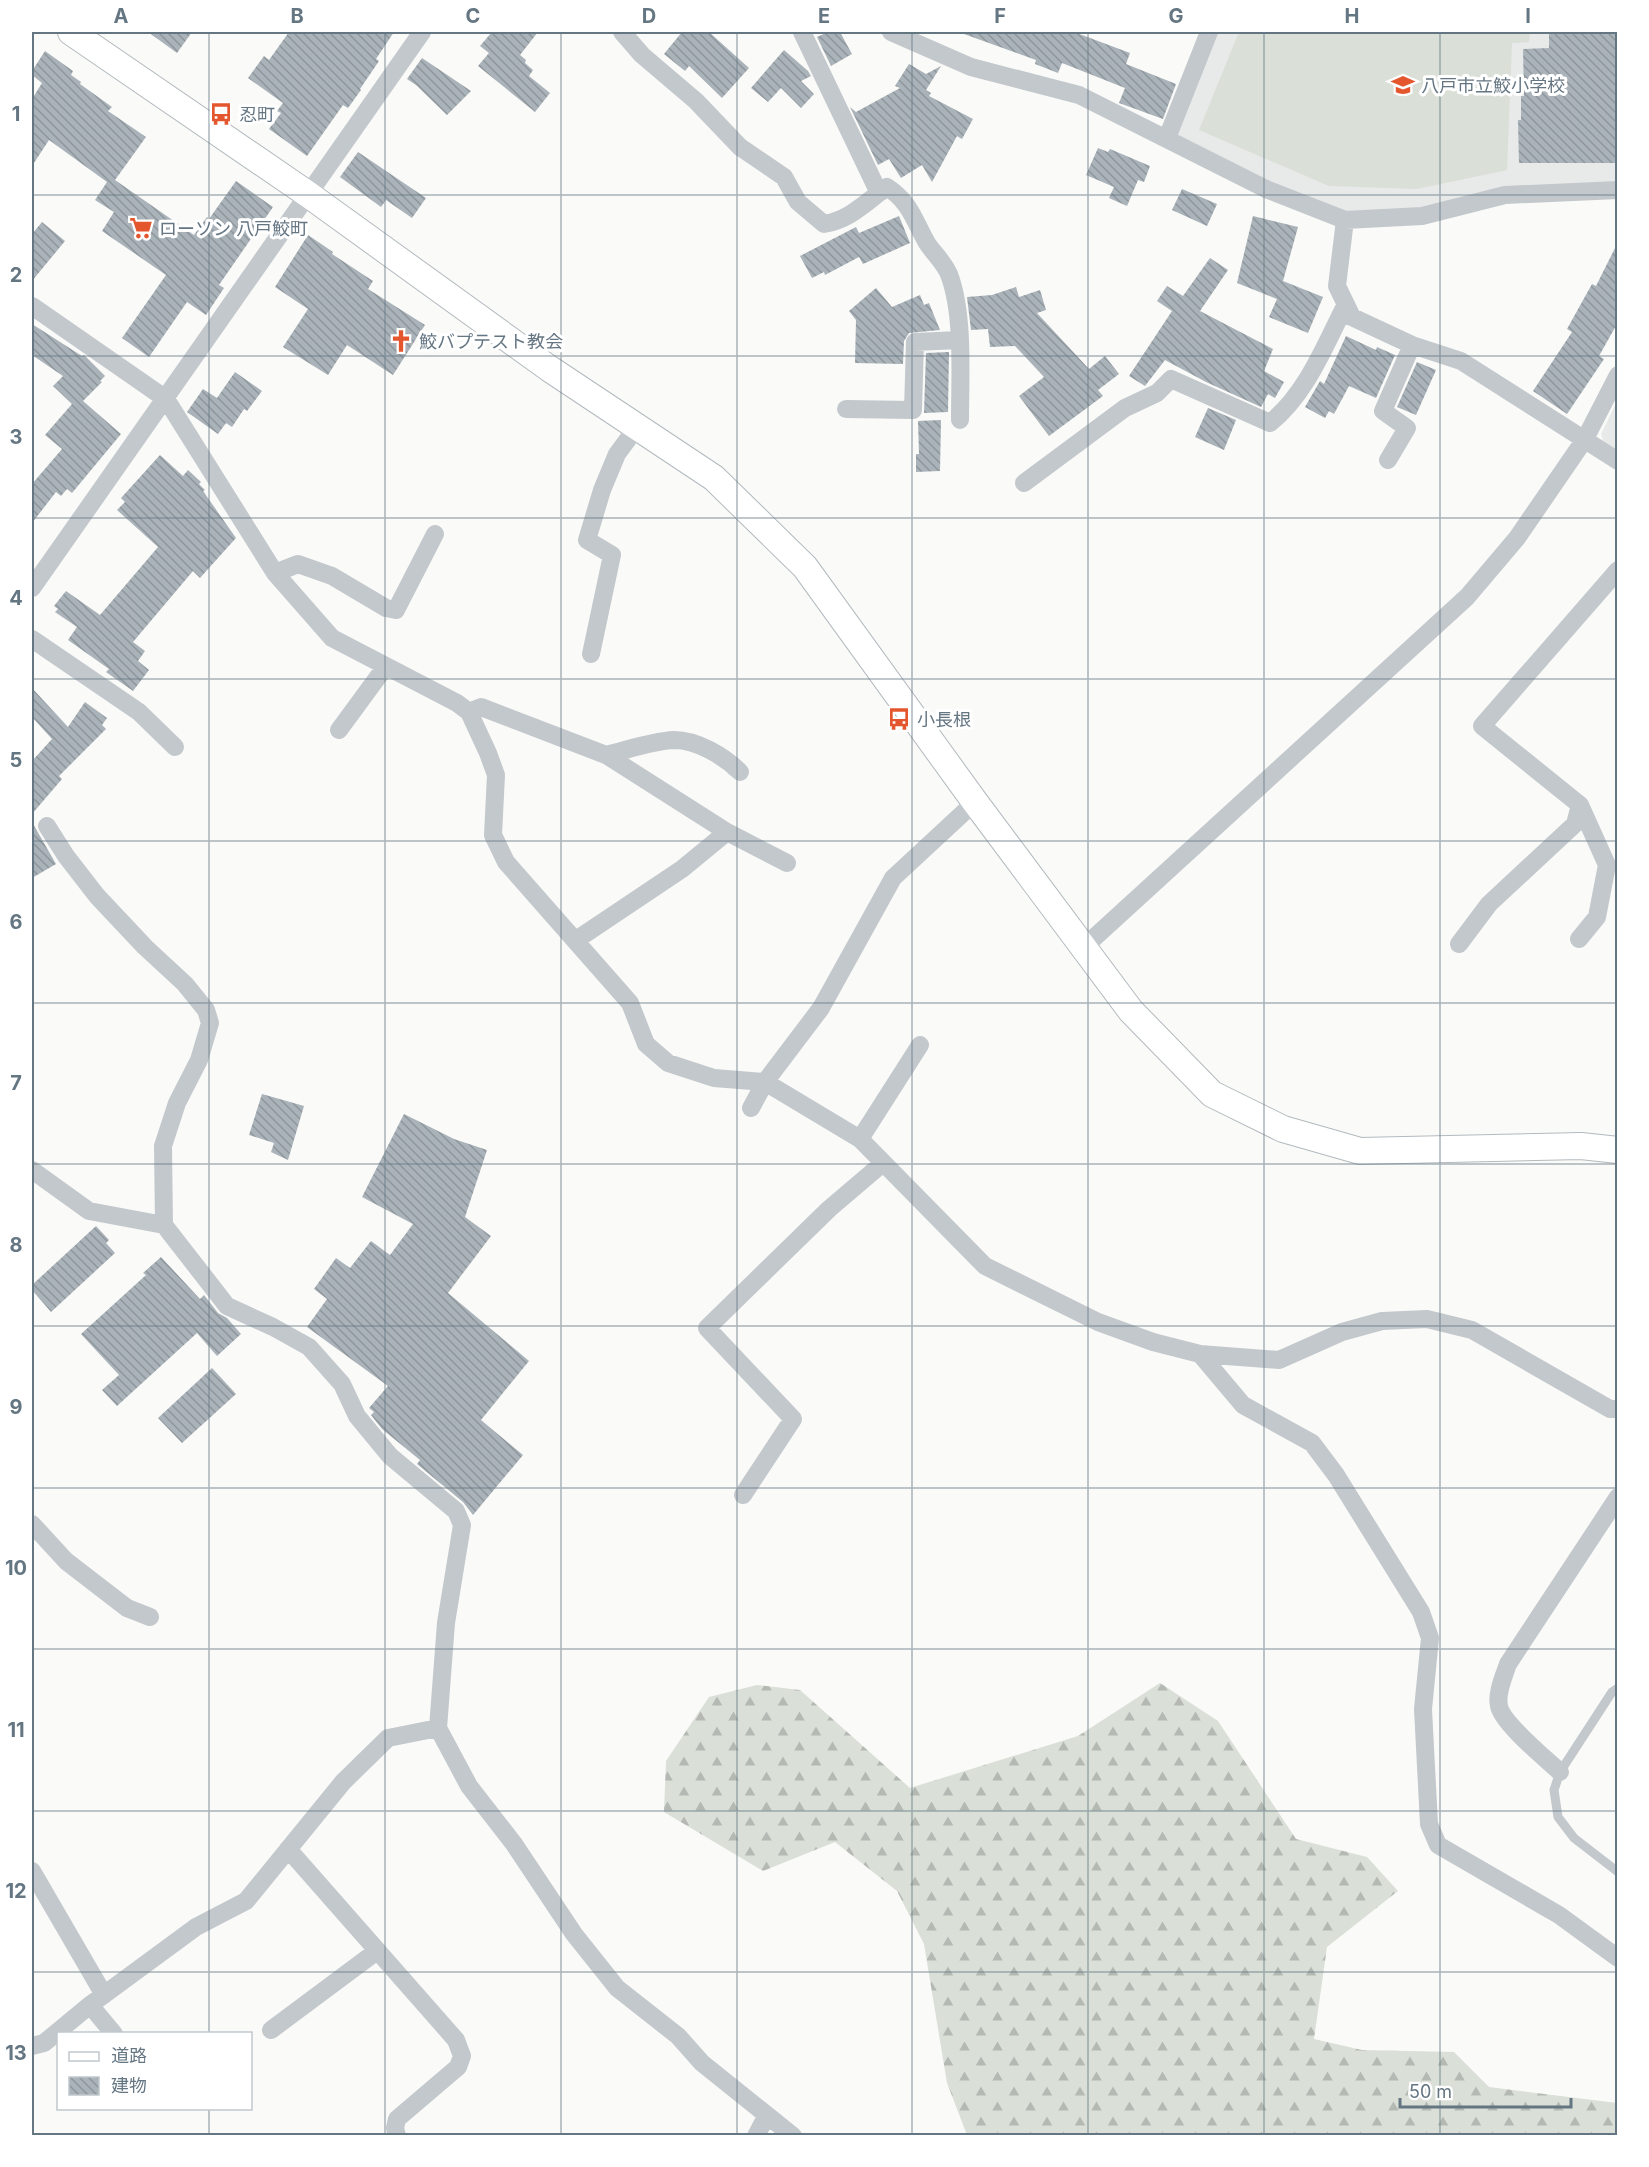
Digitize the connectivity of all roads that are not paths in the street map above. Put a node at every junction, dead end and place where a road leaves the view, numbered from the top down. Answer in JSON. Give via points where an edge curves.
{"nodes":[{"id":1,"x":71,"y":32,"type":"edge"},
{"id":2,"x":422,"y":32,"type":"edge"},
{"id":3,"x":622,"y":32,"type":"edge"},
{"id":4,"x":802,"y":32,"type":"edge"},
{"id":5,"x":891,"y":32,"type":"edge"},
{"id":6,"x":1209,"y":32,"type":"edge"},
{"id":7,"x":1167,"y":138,"type":"junction"},
{"id":8,"x":1617,"y":190,"type":"edge"},
{"id":9,"x":879,"y":193,"type":"junction"},
{"id":10,"x":309,"y":195,"type":"junction"},
{"id":11,"x":1345,"y":220,"type":"junction"},
{"id":12,"x":1346,"y":304,"type":"junction"},
{"id":13,"x":32,"y":306,"type":"edge"},
{"id":14,"x":959,"y":340,"type":"junction"},
{"id":15,"x":1412,"y":345,"type":"junction"},
{"id":16,"x":1617,"y":375,"type":"edge"},
{"id":17,"x":166,"y":399,"type":"junction"},
{"id":18,"x":846,"y":409,"type":"dead end"},
{"id":19,"x":960,"y":420,"type":"dead end"},
{"id":20,"x":637,"y":427,"type":"junction"},
{"id":21,"x":1585,"y":439,"type":"junction"},
{"id":22,"x":1388,"y":460,"type":"dead end"},
{"id":23,"x":1617,"y":461,"type":"edge"},
{"id":24,"x":1024,"y":483,"type":"dead end"},
{"id":25,"x":435,"y":534,"type":"dead end"},
{"id":26,"x":1617,"y":570,"type":"edge"},
{"id":27,"x":275,"y":573,"type":"junction"},
{"id":28,"x":32,"y":588,"type":"edge"},
{"id":29,"x":32,"y":639,"type":"edge"},
{"id":30,"x":591,"y":654,"type":"dead end"},
{"id":31,"x":386,"y":666,"type":"junction"},
{"id":32,"x":469,"y":712,"type":"junction"},
{"id":33,"x":339,"y":730,"type":"dead end"},
{"id":34,"x":175,"y":747,"type":"dead end"},
{"id":35,"x":606,"y":755,"type":"junction"},
{"id":36,"x":740,"y":772,"type":"dead end"},
{"id":37,"x":975,"y":801,"type":"junction"},
{"id":38,"x":1580,"y":805,"type":"junction"},
{"id":39,"x":47,"y":826,"type":"dead end"},
{"id":40,"x":727,"y":832,"type":"junction"},
{"id":41,"x":787,"y":863,"type":"dead end"},
{"id":42,"x":1612,"y":867,"type":"edge"},
{"id":43,"x":1579,"y":939,"type":"dead end"},
{"id":44,"x":576,"y":940,"type":"junction"},
{"id":45,"x":1459,"y":944,"type":"dead end"},
{"id":46,"x":1084,"y":947,"type":"junction"},
{"id":47,"x":920,"y":1045,"type":"dead end"},
{"id":48,"x":765,"y":1082,"type":"junction"},
{"id":49,"x":751,"y":1108,"type":"dead end"},
{"id":50,"x":860,"y":1139,"type":"junction"},
{"id":51,"x":1617,"y":1150,"type":"edge"},
{"id":52,"x":884,"y":1163,"type":"junction"},
{"id":53,"x":32,"y":1170,"type":"edge"},
{"id":54,"x":164,"y":1224,"type":"junction"},
{"id":55,"x":1200,"y":1354,"type":"junction"},
{"id":56,"x":1617,"y":1409,"type":"edge"},
{"id":57,"x":742,"y":1495,"type":"dead end"},
{"id":58,"x":1617,"y":1497,"type":"edge"},
{"id":59,"x":32,"y":1524,"type":"edge"},
{"id":60,"x":150,"y":1617,"type":"dead end"},
{"id":61,"x":1617,"y":1688,"type":"edge"},
{"id":62,"x":438,"y":1728,"type":"junction"},
{"id":63,"x":1560,"y":1772,"type":"junction"},
{"id":64,"x":288,"y":1849,"type":"junction"},
{"id":65,"x":32,"y":1871,"type":"edge"},
{"id":66,"x":1617,"y":1872,"type":"edge"},
{"id":67,"x":377,"y":1951,"type":"junction"},
{"id":68,"x":1617,"y":1958,"type":"edge"},
{"id":69,"x":97,"y":2000,"type":"junction"},
{"id":70,"x":271,"y":2030,"type":"dead end"},
{"id":71,"x":57,"y":2032,"type":"edge"},
{"id":72,"x":58,"y":2032,"type":"edge"},
{"id":73,"x":113,"y":2032,"type":"edge"},
{"id":74,"x":32,"y":2046,"type":"edge"},
{"id":75,"x":767,"y":2115,"type":"junction"},
{"id":76,"x":397,"y":2136,"type":"edge"},
{"id":77,"x":756,"y":2136,"type":"edge"},
{"id":78,"x":793,"y":2136,"type":"edge"}],
"edges":[{"from":1,"to":10,"type":"street"},
{"from":2,"to":10,"type":"street"},
{"from":3,"to":9,"type":"street","via":[[740,147],[784,177],[798,202],[824,224],[840,221]]},
{"from":4,"to":9,"type":"street"},
{"from":5,"to":7,"type":"street","via":[[971,67],[1079,95]]},
{"from":6,"to":7,"type":"street"},
{"from":7,"to":11,"type":"street","via":[[1266,189]]},
{"from":8,"to":11,"type":"street","via":[[1505,195],[1422,216]]},
{"from":9,"to":14,"type":"street","via":[[887,187],[899,195],[950,276]]},
{"from":10,"to":17,"type":"street"},
{"from":10,"to":20,"type":"street"},
{"from":11,"to":12,"type":"street","via":[[1337,286]]},
{"from":12,"to":15,"type":"street","via":[[1352,317]]},
{"from":12,"to":24,"type":"street","via":[[1310,375],[1270,423],[1171,379],[1157,393],[1125,408]]},
{"from":13,"to":17,"type":"street"},
{"from":14,"to":18,"type":"street","via":[[915,342],[913,410]]},
{"from":14,"to":19,"type":"street"},
{"from":15,"to":21,"type":"street","via":[[1461,361]]},
{"from":15,"to":22,"type":"street","via":[[1383,411],[1407,428]]},
{"from":16,"to":21,"type":"street"},
{"from":17,"to":27,"type":"street"},
{"from":17,"to":28,"type":"street"},
{"from":20,"to":30,"type":"street","via":[[617,453],[587,540],[612,555]]},
{"from":20,"to":37,"type":"street","via":[[714,478],[805,567]]},
{"from":21,"to":23,"type":"street"},
{"from":21,"to":46,"type":"street","via":[[1517,538],[1467,597]]},
{"from":25,"to":27,"type":"street","via":[[396,610],[332,576],[298,564]]},
{"from":26,"to":38,"type":"street","via":[[1482,726]]},
{"from":27,"to":31,"type":"street","via":[[332,638]]},
{"from":29,"to":34,"type":"street","via":[[139,712]]},
{"from":31,"to":32,"type":"street"},
{"from":31,"to":33,"type":"street"},
{"from":32,"to":35,"type":"street","via":[[481,707]]},
{"from":32,"to":44,"type":"street","via":[[496,775],[493,835],[506,862]]},
{"from":35,"to":36,"type":"street","via":[[673,740],[692,742],[729,761]]},
{"from":35,"to":40,"type":"street"},
{"from":37,"to":46,"type":"street"},
{"from":37,"to":48,"type":"street","via":[[893,878],[821,1008]]},
{"from":38,"to":42,"type":"street"},
{"from":38,"to":45,"type":"street","via":[[1575,824],[1489,904]]},
{"from":39,"to":54,"type":"street","via":[[97,896],[185,984],[206,1010],[210,1023],[163,1146]]},
{"from":40,"to":41,"type":"street"},
{"from":40,"to":44,"type":"street","via":[[682,869]]},
{"from":42,"to":43,"type":"street","via":[[1597,917]]},
{"from":44,"to":48,"type":"street","via":[[630,1003],[646,1044],[668,1064],[714,1078]]},
{"from":46,"to":51,"type":"street","via":[[1131,1011],[1212,1094],[1283,1129],[1360,1151],[1581,1146]]},
{"from":47,"to":50,"type":"street"},
{"from":48,"to":49,"type":"street"},
{"from":48,"to":50,"type":"street"},
{"from":50,"to":52,"type":"street"},
{"from":52,"to":55,"type":"street","via":[[985,1266],[1098,1322]]},
{"from":52,"to":57,"type":"street","via":[[830,1209],[707,1328],[793,1419]]},
{"from":53,"to":54,"type":"street","via":[[89,1211]]},
{"from":54,"to":62,"type":"street","via":[[227,1306],[309,1347],[342,1384],[357,1416],[390,1456],[456,1511],[462,1525],[446,1623]]},
{"from":55,"to":56,"type":"street","via":[[1279,1360],[1342,1332],[1382,1321],[1427,1318],[1472,1330],[1610,1409]]},
{"from":55,"to":68,"type":"street","via":[[1243,1405],[1312,1443],[1421,1612],[1430,1638],[1423,1709],[1429,1824],[1438,1845],[1559,1915]]},
{"from":58,"to":63,"type":"street","via":[[1508,1664],[1500,1688],[1498,1706],[1510,1724]]},
{"from":59,"to":60,"type":"street","via":[[66,1561],[127,1608]]},
{"from":61,"to":63,"type":"lane"},
{"from":62,"to":64,"type":"street","via":[[388,1738],[343,1782]]},
{"from":62,"to":75,"type":"street","via":[[469,1786],[617,1988]]},
{"from":63,"to":66,"type":"lane","via":[[1554,1790],[1557,1817],[1574,1838]]},
{"from":64,"to":67,"type":"street"},
{"from":64,"to":69,"type":"street","via":[[246,1901],[196,1927]]},
{"from":65,"to":69,"type":"street"},
{"from":67,"to":70,"type":"street"},
{"from":67,"to":76,"type":"street","via":[[456,2040],[462,2056],[458,2067],[397,2119]]},
{"from":69,"to":72,"type":"street"},
{"from":69,"to":73,"type":"street"},
{"from":71,"to":74,"type":"street","via":[[44,2043]]},
{"from":75,"to":77,"type":"street"},
{"from":75,"to":78,"type":"street"}]}
